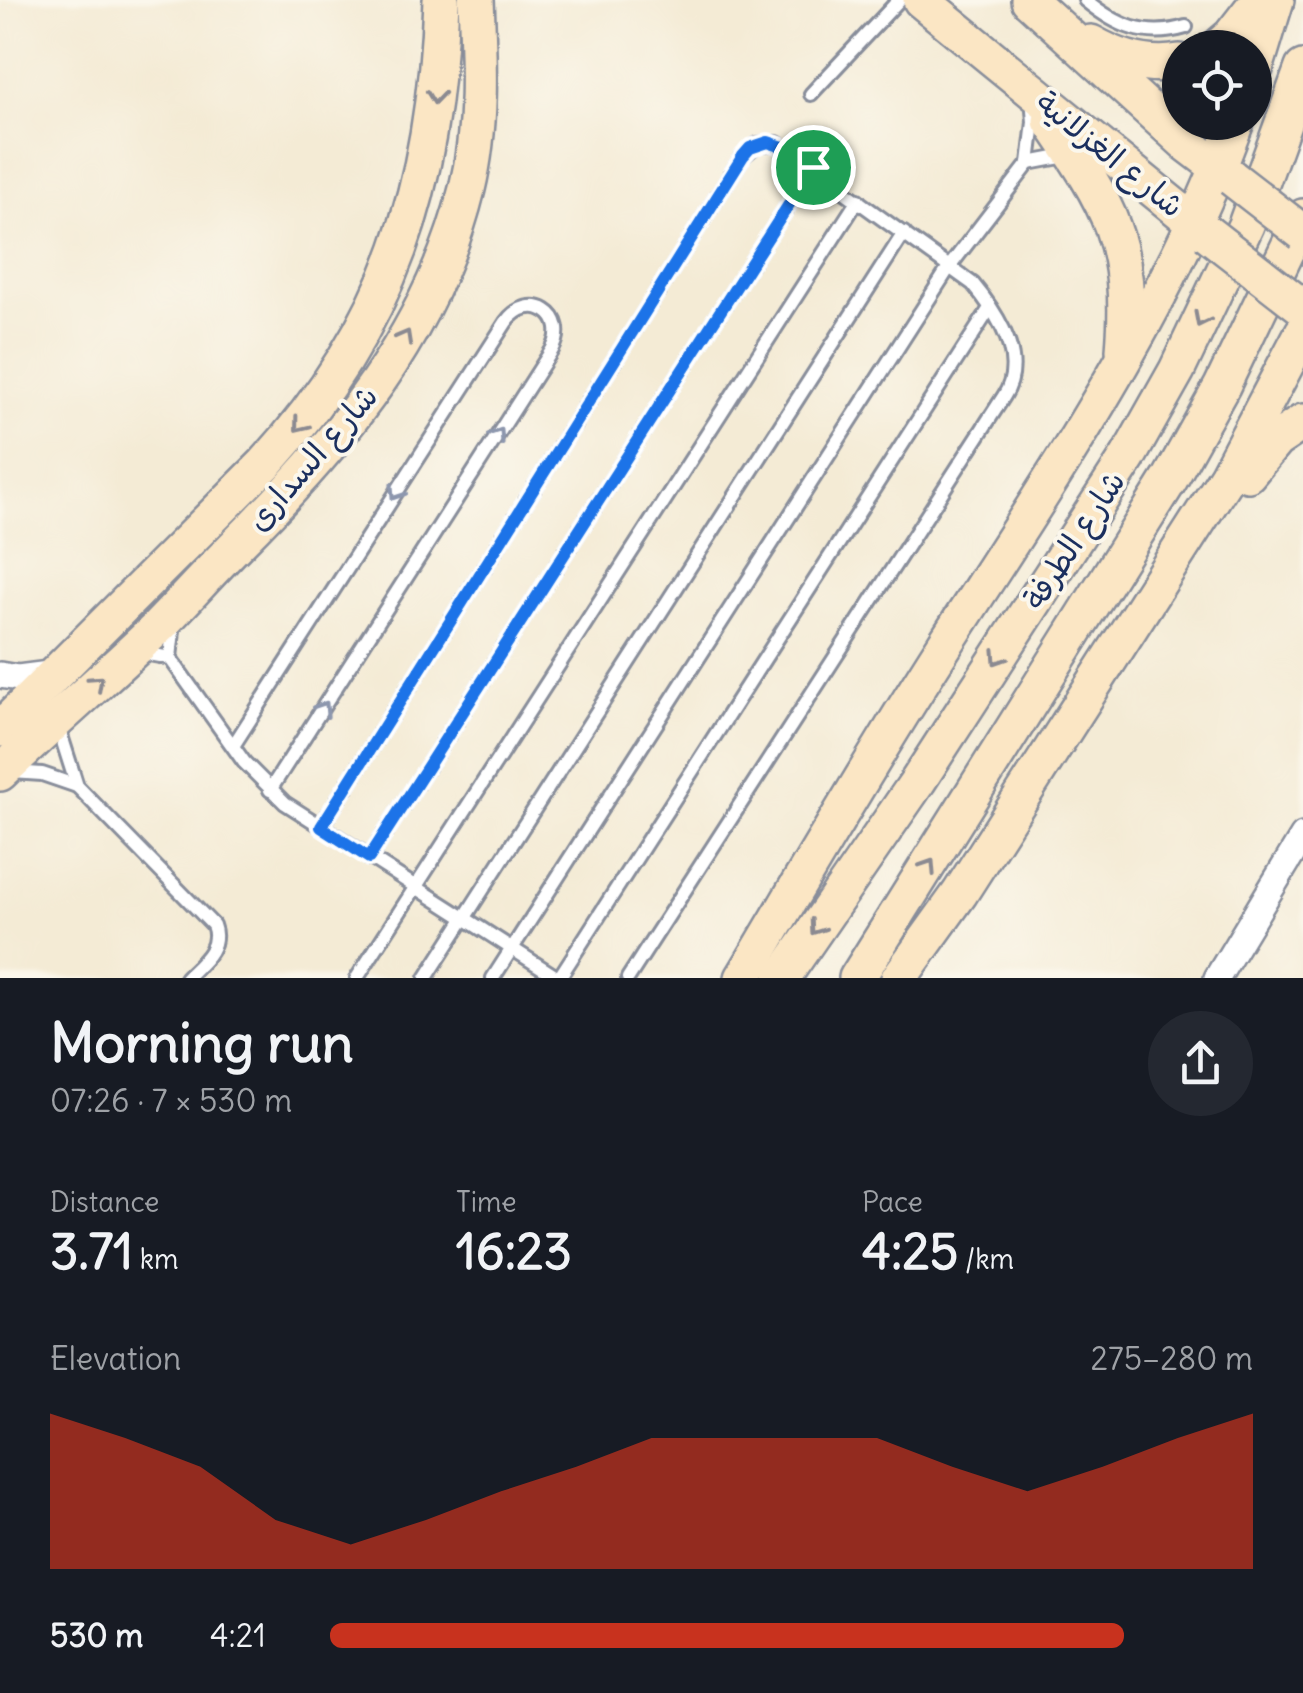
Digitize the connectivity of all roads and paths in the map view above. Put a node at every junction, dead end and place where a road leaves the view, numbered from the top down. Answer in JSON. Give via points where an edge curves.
{"nodes":[{"id":1,"x":899,"y":0,"type":"edge"},
{"id":2,"x":921,"y":0,"type":"edge"},
{"id":3,"x":1028,"y":0,"type":"edge"},
{"id":4,"x":1086,"y":0,"type":"edge"},
{"id":5,"x":1259,"y":0,"type":"edge"},
{"id":6,"x":1276,"y":0,"type":"edge"},
{"id":7,"x":468,"y":1,"type":"edge"},
{"id":8,"x":1060,"y":25,"type":"junction"},
{"id":9,"x":1186,"y":26,"type":"dead end"},
{"id":10,"x":1236,"y":30,"type":"edge"},
{"id":11,"x":1267,"y":30,"type":"edge"},
{"id":12,"x":1162,"y":63,"type":"edge"},
{"id":13,"x":1303,"y":68,"type":"edge"},
{"id":14,"x":1031,"y":91,"type":"junction"},
{"id":15,"x":811,"y":94,"type":"dead end"},
{"id":16,"x":1232,"y":140,"type":"edge"},
{"id":17,"x":1075,"y":155,"type":"junction"},
{"id":18,"x":1029,"y":163,"type":"junction"},
{"id":19,"x":813,"y":167,"type":"junction"},
{"id":20,"x":1226,"y":173,"type":"junction"},
{"id":21,"x":858,"y":200,"type":"junction"},
{"id":22,"x":1303,"y":217,"type":"edge"},
{"id":23,"x":1201,"y":228,"type":"junction"},
{"id":24,"x":904,"y":233,"type":"junction"},
{"id":25,"x":1303,"y":233,"type":"edge"},
{"id":26,"x":950,"y":266,"type":"junction"},
{"id":27,"x":990,"y":308,"type":"junction"},
{"id":28,"x":1302,"y":315,"type":"edge"},
{"id":29,"x":1123,"y":362,"type":"junction"},
{"id":30,"x":1303,"y":422,"type":"edge"},
{"id":31,"x":1189,"y":536,"type":"junction"},
{"id":32,"x":130,"y":597,"type":"junction"},
{"id":33,"x":158,"y":637,"type":"junction"},
{"id":34,"x":57,"y":673,"type":"junction"},
{"id":35,"x":0,"y":676,"type":"edge"},
{"id":36,"x":56,"y":719,"type":"junction"},
{"id":37,"x":0,"y":728,"type":"edge"},
{"id":38,"x":233,"y":746,"type":"junction"},
{"id":39,"x":1,"y":772,"type":"edge"},
{"id":40,"x":77,"y":786,"type":"junction"},
{"id":41,"x":270,"y":790,"type":"junction"},
{"id":42,"x":321,"y":827,"type":"junction"},
{"id":43,"x":1303,"y":836,"type":"edge"},
{"id":44,"x":369,"y":858,"type":"junction"},
{"id":45,"x":416,"y":888,"type":"junction"},
{"id":46,"x":464,"y":918,"type":"junction"},
{"id":47,"x":512,"y":948,"type":"junction"},
{"id":48,"x":186,"y":978,"type":"edge"},
{"id":49,"x":357,"y":978,"type":"edge"},
{"id":50,"x":426,"y":978,"type":"edge"},
{"id":51,"x":492,"y":978,"type":"edge"},
{"id":52,"x":558,"y":978,"type":"edge"},
{"id":53,"x":628,"y":978,"type":"edge"},
{"id":54,"x":744,"y":978,"type":"edge"},
{"id":55,"x":782,"y":978,"type":"edge"},
{"id":56,"x":857,"y":978,"type":"edge"},
{"id":57,"x":899,"y":978,"type":"edge"},
{"id":58,"x":1216,"y":978,"type":"edge"}],
"edges":[{"from":1,"to":15,"type":"lane"},
{"from":2,"to":14,"type":"main road","name":"شارع الغزلانية"},
{"from":3,"to":8,"type":"main road","name":"شارع الغزلانية"},
{"from":4,"to":9,"type":"lane","via":[[1110,20],[1137,30]]},
{"from":5,"to":10,"type":"main road"},
{"from":6,"to":11,"type":"main road"},
{"from":7,"to":32,"type":"main road","name":"شارع السدارى","one_way":true,"via":[[396,259],[364,331],[299,427]]},
{"from":33,"to":7,"type":"main road","name":"شارع السدارى","one_way":true,"via":[[342,432],[413,322],[451,238],[471,170],[478,110]]},
{"from":8,"to":12,"type":"main road","via":[[1133,62]]},
{"from":8,"to":20,"type":"main road","name":"شارع الغزلانية"},
{"from":13,"to":55,"type":"main road","name":"شارع الطرفة","one_way":true,"via":[[1246,225],[1128,457]]},
{"from":14,"to":17,"type":"main road"},
{"from":14,"to":18,"type":"lane"},
{"from":14,"to":23,"type":"main road","name":"شارع الغزلانية"},
{"from":16,"to":20,"type":"main road"},
{"from":17,"to":18,"type":"lane"},
{"from":17,"to":29,"type":"main road","via":[[1111,215],[1124,261]]},
{"from":18,"to":26,"type":"lane"},
{"from":19,"to":21,"type":"lane"},
{"from":19,"to":42,"type":"lane","via":[[777,143],[758,144],[743,156]]},
{"from":19,"to":44,"type":"lane"},
{"from":20,"to":23,"type":"main road"},
{"from":20,"to":25,"type":"main road","name":"شارع الغزلانية","bridge":true},
{"from":21,"to":24,"type":"lane"},
{"from":21,"to":45,"type":"lane"},
{"from":56,"to":22,"type":"main road","name":"شارع الطرفة","one_way":true,"via":[[1170,479]]},
{"from":23,"to":28,"type":"main road","name":"شارع الغزلانية","bridge":true},
{"from":23,"to":29,"type":"main road"},
{"from":24,"to":26,"type":"lane"},
{"from":24,"to":46,"type":"lane"},
{"from":26,"to":27,"type":"lane"},
{"from":26,"to":47,"type":"lane"},
{"from":27,"to":52,"type":"lane"},
{"from":27,"to":53,"type":"lane","via":[[1013,354],[1010,387]]},
{"from":28,"to":31,"type":"main road","via":[[1257,425]]},
{"from":29,"to":54,"type":"main road"},
{"from":30,"to":31,"type":"main road","via":[[1276,440],[1224,506]]},
{"from":31,"to":57,"type":"main road"},
{"from":32,"to":33,"type":"main road"},
{"from":32,"to":34,"type":"main road","name":"شارع السدارى"},
{"from":36,"to":33,"type":"main road","name":"شارع السدارى","one_way":true},
{"from":33,"to":38,"type":"lane"},
{"from":34,"to":35,"type":"street"},
{"from":34,"to":37,"type":"main road","name":"شارع السدارى"},
{"from":36,"to":39,"type":"main road","name":"شارع السدارى"},
{"from":36,"to":40,"type":"lane"},
{"from":38,"to":41,"type":"lane"},
{"from":41,"to":38,"type":"lane","one_way":true,"via":[[557,342],[557,325],[546,310],[528,306],[506,322]]},
{"from":39,"to":40,"type":"lane","via":[[42,774]]},
{"from":40,"to":48,"type":"lane","via":[[214,925],[215,945]]},
{"from":41,"to":42,"type":"lane"},
{"from":42,"to":44,"type":"lane"},
{"from":43,"to":58,"type":"street"},
{"from":44,"to":45,"type":"lane"},
{"from":45,"to":46,"type":"lane"},
{"from":45,"to":49,"type":"lane"},
{"from":46,"to":47,"type":"lane"},
{"from":46,"to":50,"type":"lane"},
{"from":47,"to":51,"type":"lane"},
{"from":47,"to":52,"type":"lane"}]}
